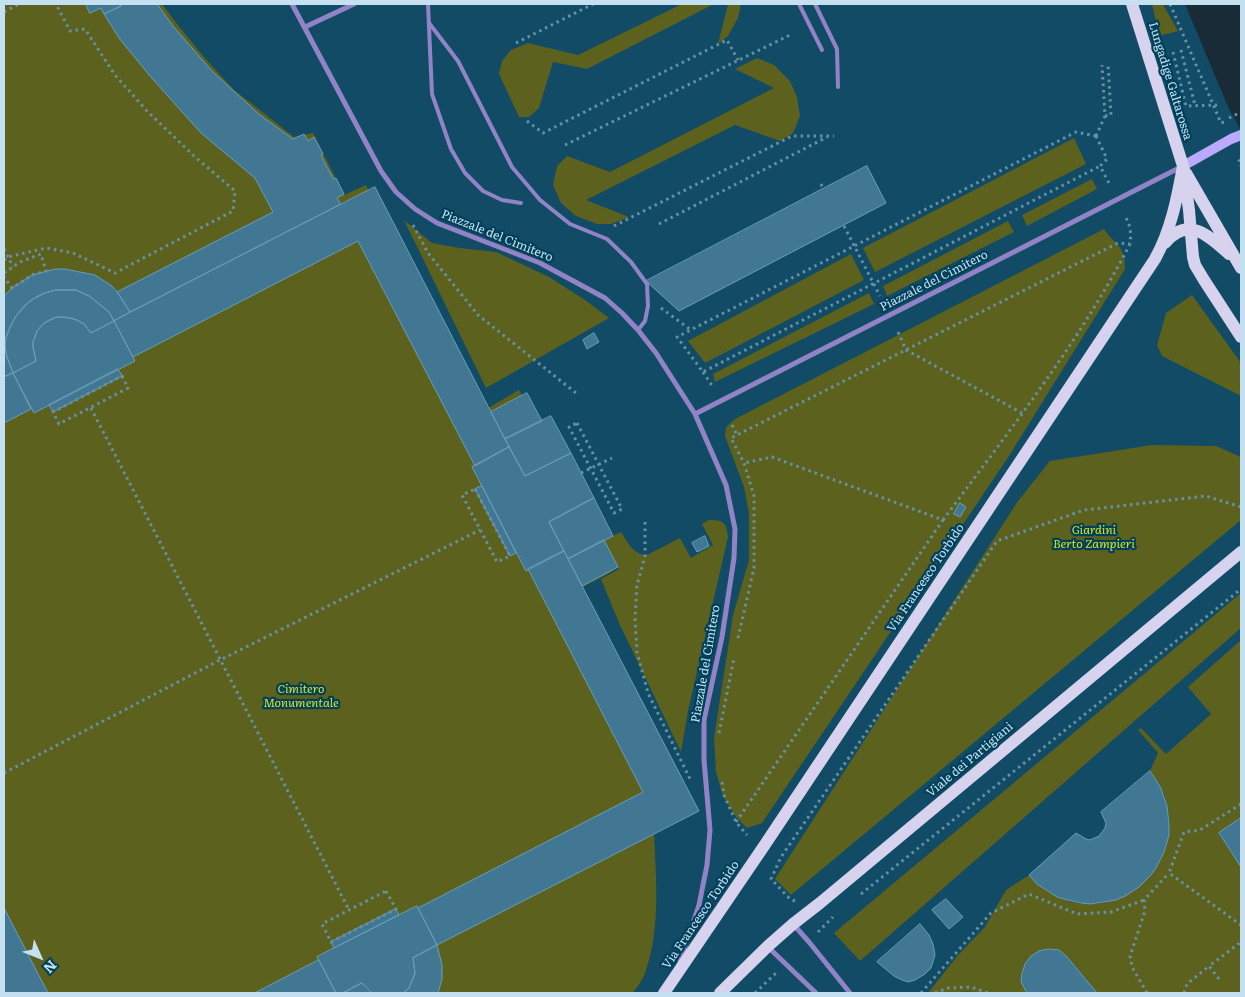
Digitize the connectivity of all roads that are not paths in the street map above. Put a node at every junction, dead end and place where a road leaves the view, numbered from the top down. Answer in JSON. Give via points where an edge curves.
{"nodes":[{"id":1,"x":292,"y":4,"type":"edge"},
{"id":2,"x":354,"y":4,"type":"edge"},
{"id":3,"x":428,"y":4,"type":"edge"},
{"id":4,"x":799,"y":4,"type":"edge"},
{"id":5,"x":815,"y":4,"type":"edge"},
{"id":6,"x":1132,"y":4,"type":"edge"},
{"id":7,"x":429,"y":23,"type":"junction"},
{"id":8,"x":305,"y":27,"type":"junction"},
{"id":9,"x":822,"y":50,"type":"dead end"},
{"id":10,"x":838,"y":87,"type":"dead end"},
{"id":11,"x":1240,"y":136,"type":"edge"},
{"id":12,"x":1183,"y":166,"type":"junction"},
{"id":13,"x":521,"y":203,"type":"dead end"},
{"id":14,"x":1190,"y":229,"type":"junction"},
{"id":15,"x":1162,"y":247,"type":"junction"},
{"id":16,"x":1240,"y":265,"type":"edge"},
{"id":17,"x":638,"y":330,"type":"junction"},
{"id":18,"x":1241,"y":337,"type":"edge"},
{"id":19,"x":695,"y":414,"type":"junction"},
{"id":20,"x":1241,"y":552,"type":"edge"},
{"id":21,"x":793,"y":924,"type":"junction"},
{"id":22,"x":768,"y":946,"type":"junction"},
{"id":23,"x":673,"y":981,"type":"junction"},
{"id":24,"x":664,"y":993,"type":"edge"},
{"id":25,"x":720,"y":993,"type":"edge"},
{"id":26,"x":816,"y":993,"type":"edge"},
{"id":27,"x":850,"y":993,"type":"edge"}],
"edges":[{"from":1,"to":8,"type":"street","name":"Piazzale del Cimitero"},
{"from":2,"to":8,"type":"street"},
{"from":3,"to":7,"type":"lane"},
{"from":4,"to":9,"type":"lane"},
{"from":5,"to":10,"type":"lane","via":[[837,49]]},
{"from":6,"to":12,"type":"main road","name":"Lungadige Galtarossa"},
{"from":7,"to":13,"type":"lane","via":[[432,94],[451,149],[465,173],[483,191],[502,200]]},
{"from":7,"to":17,"type":"lane","via":[[458,61],[512,166],[540,200],[570,224],[607,239],[631,262],[647,284],[648,306],[645,321]]},
{"from":8,"to":17,"type":"street","name":"Piazzale del Cimitero","via":[[381,171],[396,192],[437,223],[540,263],[605,298]]},
{"from":11,"to":12,"type":"street"},
{"from":12,"to":14,"type":"main road"},
{"from":12,"to":15,"type":"main road","name":"Via Francesco Torbido"},
{"from":12,"to":16,"type":"main road"},
{"from":12,"to":19,"type":"street","name":"Piazzale del Cimitero"},
{"from":14,"to":15,"type":"main road","via":[[1171,235]]},
{"from":14,"to":16,"type":"main road","via":[[1204,233]]},
{"from":14,"to":18,"type":"main road","via":[[1196,265]]},
{"from":15,"to":23,"type":"main road","name":"Via Francesco Torbido"},
{"from":17,"to":19,"type":"street","name":"Piazzale del Cimitero"},
{"from":19,"to":23,"type":"street","name":"Piazzale del Cimitero","via":[[726,485],[735,529],[734,558],[722,637],[704,720],[710,830],[707,865],[699,905]]},
{"from":20,"to":21,"type":"main road","name":"Viale dei Partigiani"},
{"from":21,"to":22,"type":"main road","name":"Viale dei Partigiani"},
{"from":21,"to":27,"type":"street"},
{"from":22,"to":25,"type":"main road","name":"Viale dei Partigiani"},
{"from":22,"to":26,"type":"street"},
{"from":23,"to":24,"type":"main road","name":"Via Francesco Torbido"}]}
